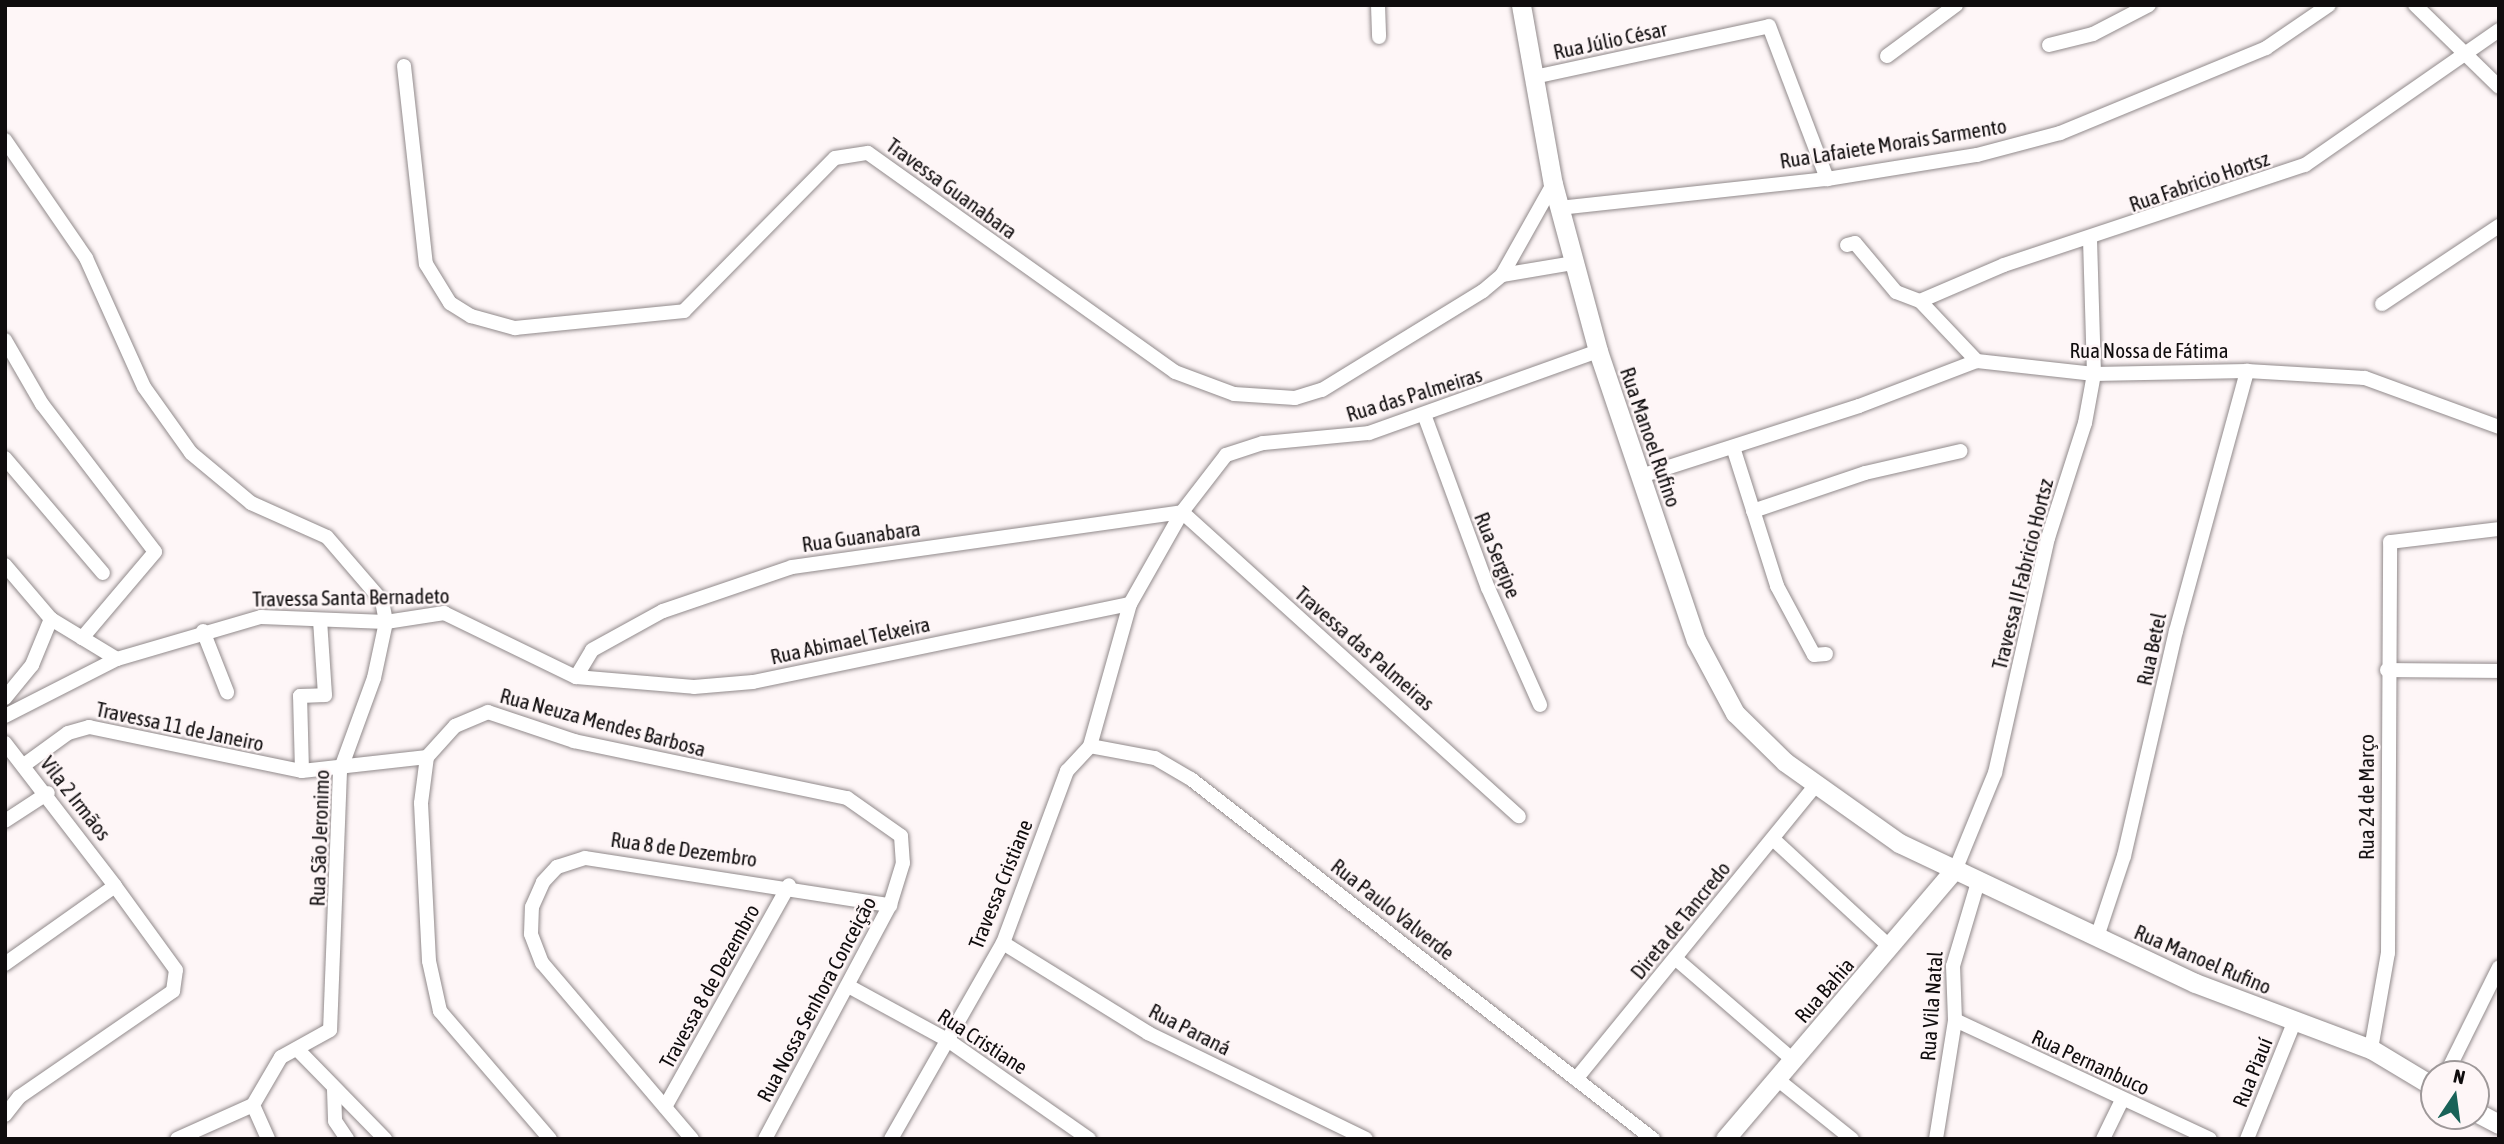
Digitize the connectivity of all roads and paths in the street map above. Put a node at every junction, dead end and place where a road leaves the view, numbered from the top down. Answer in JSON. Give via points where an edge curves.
{"nodes":[{"id":1,"x":1378,"y":5,"type":"edge"},
{"id":2,"x":1521,"y":5,"type":"edge"},
{"id":3,"x":1956,"y":5,"type":"edge"},
{"id":4,"x":2148,"y":5,"type":"edge"},
{"id":5,"x":2329,"y":5,"type":"edge"},
{"id":6,"x":2415,"y":5,"type":"edge"},
{"id":7,"x":2499,"y":30,"type":"edge"},
{"id":8,"x":1379,"y":37,"type":"dead end"},
{"id":9,"x":2049,"y":45,"type":"dead end"},
{"id":10,"x":2469,"y":54,"type":"junction"},
{"id":11,"x":1887,"y":56,"type":"dead end"},
{"id":12,"x":404,"y":66,"type":"dead end"},
{"id":13,"x":1534,"y":77,"type":"junction"},
{"id":14,"x":2499,"y":87,"type":"edge"},
{"id":15,"x":5,"y":140,"type":"edge"},
{"id":16,"x":1827,"y":179,"type":"junction"},
{"id":17,"x":1553,"y":184,"type":"junction"},
{"id":18,"x":1559,"y":208,"type":"junction"},
{"id":19,"x":2496,"y":235,"type":"edge"},
{"id":20,"x":2090,"y":241,"type":"junction"},
{"id":21,"x":1847,"y":245,"type":"dead end"},
{"id":22,"x":1574,"y":263,"type":"junction"},
{"id":23,"x":1502,"y":275,"type":"junction"},
{"id":24,"x":1920,"y":301,"type":"junction"},
{"id":25,"x":2382,"y":304,"type":"dead end"},
{"id":26,"x":5,"y":340,"type":"edge"},
{"id":27,"x":1598,"y":351,"type":"junction"},
{"id":28,"x":1977,"y":361,"type":"junction"},
{"id":29,"x":2246,"y":371,"type":"junction"},
{"id":30,"x":2094,"y":374,"type":"junction"},
{"id":31,"x":1425,"y":417,"type":"junction"},
{"id":32,"x":2499,"y":428,"type":"edge"},
{"id":33,"x":1733,"y":447,"type":"junction"},
{"id":34,"x":1961,"y":451,"type":"dead end"},
{"id":35,"x":5,"y":458,"type":"edge"},
{"id":36,"x":1641,"y":476,"type":"junction"},
{"id":37,"x":1753,"y":511,"type":"junction"},
{"id":38,"x":1182,"y":512,"type":"junction"},
{"id":39,"x":2499,"y":529,"type":"edge"},
{"id":40,"x":5,"y":565,"type":"edge"},
{"id":41,"x":103,"y":573,"type":"dead end"},
{"id":42,"x":1130,"y":604,"type":"junction"},
{"id":43,"x":51,"y":618,"type":"junction"},
{"id":44,"x":320,"y":620,"type":"junction"},
{"id":45,"x":387,"y":622,"type":"junction"},
{"id":46,"x":202,"y":631,"type":"junction"},
{"id":47,"x":82,"y":638,"type":"junction"},
{"id":48,"x":1826,"y":654,"type":"dead end"},
{"id":49,"x":117,"y":659,"type":"junction"},
{"id":50,"x":2387,"y":670,"type":"junction"},
{"id":51,"x":2499,"y":671,"type":"edge"},
{"id":52,"x":576,"y":677,"type":"junction"},
{"id":53,"x":227,"y":692,"type":"dead end"},
{"id":54,"x":5,"y":698,"type":"edge"},
{"id":55,"x":1540,"y":705,"type":"dead end"},
{"id":56,"x":5,"y":716,"type":"edge"},
{"id":57,"x":5,"y":743,"type":"edge"},
{"id":58,"x":1090,"y":746,"type":"junction"},
{"id":59,"x":427,"y":757,"type":"junction"},
{"id":60,"x":24,"y":765,"type":"junction"},
{"id":61,"x":303,"y":771,"type":"junction"},
{"id":62,"x":340,"y":771,"type":"junction"},
{"id":63,"x":1815,"y":786,"type":"junction"},
{"id":64,"x":48,"y":793,"type":"junction"},
{"id":65,"x":1519,"y":816,"type":"dead end"},
{"id":66,"x":5,"y":821,"type":"edge"},
{"id":67,"x":901,"y":836,"type":"joint"},
{"id":68,"x":1773,"y":839,"type":"junction"},
{"id":69,"x":1955,"y":869,"type":"junction"},
{"id":70,"x":1979,"y":879,"type":"junction"},
{"id":71,"x":113,"y":883,"type":"junction"},
{"id":72,"x":789,"y":885,"type":"junction"},
{"id":73,"x":890,"y":905,"type":"junction"},
{"id":74,"x":2097,"y":937,"type":"junction"},
{"id":75,"x":1003,"y":943,"type":"junction"},
{"id":76,"x":1890,"y":947,"type":"junction"},
{"id":77,"x":1675,"y":958,"type":"junction"},
{"id":78,"x":5,"y":964,"type":"edge"},
{"id":79,"x":2499,"y":967,"type":"edge"},
{"id":80,"x":850,"y":986,"type":"junction"},
{"id":81,"x":1955,"y":1020,"type":"junction"},
{"id":82,"x":2295,"y":1020,"type":"junction"},
{"id":83,"x":949,"y":1041,"type":"junction"},
{"id":84,"x":297,"y":1049,"type":"junction"},
{"id":85,"x":2371,"y":1049,"type":"junction"},
{"id":86,"x":1793,"y":1060,"type":"junction"},
{"id":87,"x":2453,"y":1060,"type":"edge"},
{"id":88,"x":1576,"y":1079,"type":"junction"},
{"id":89,"x":1777,"y":1079,"type":"junction"},
{"id":90,"x":2420,"y":1079,"type":"edge"},
{"id":91,"x":334,"y":1090,"type":"junction"},
{"id":92,"x":2122,"y":1100,"type":"junction"},
{"id":93,"x":253,"y":1105,"type":"junction"},
{"id":94,"x":666,"y":1107,"type":"junction"},
{"id":95,"x":5,"y":1115,"type":"edge"},
{"id":96,"x":177,"y":1139,"type":"edge"},
{"id":97,"x":268,"y":1139,"type":"edge"},
{"id":98,"x":347,"y":1139,"type":"edge"},
{"id":99,"x":385,"y":1139,"type":"edge"},
{"id":100,"x":550,"y":1139,"type":"edge"},
{"id":101,"x":692,"y":1139,"type":"edge"},
{"id":102,"x":765,"y":1139,"type":"edge"},
{"id":103,"x":891,"y":1139,"type":"edge"},
{"id":104,"x":1089,"y":1139,"type":"edge"},
{"id":105,"x":1366,"y":1139,"type":"edge"},
{"id":106,"x":1653,"y":1139,"type":"edge"},
{"id":107,"x":1725,"y":1139,"type":"edge"},
{"id":108,"x":1852,"y":1139,"type":"edge"},
{"id":109,"x":1936,"y":1139,"type":"edge"},
{"id":110,"x":2103,"y":1139,"type":"edge"},
{"id":111,"x":2210,"y":1139,"type":"edge"},
{"id":112,"x":2247,"y":1139,"type":"edge"}],
"edges":[{"from":1,"to":8,"type":"street"},
{"from":2,"to":13,"type":"main road","name":"Rua Manoel Rufino"},
{"from":3,"to":11,"type":"street"},
{"from":4,"to":9,"type":"street","via":[[2093,34]]},
{"from":5,"to":16,"type":"street","name":"Rua Lafaiete Morais Sarmento","via":[[2266,48],[2060,133],[1977,155]]},
{"from":6,"to":10,"type":"street"},
{"from":7,"to":10,"type":"street","name":"Rua Fabricio Hortsz"},
{"from":10,"to":14,"type":"street"},
{"from":10,"to":20,"type":"street","name":"Rua Fabricio Hortsz","via":[[2305,165]]},
{"from":12,"to":23,"type":"street","name":"Travessa Guanabara","via":[[426,264],[450,303],[495,324],[684,311],[835,158],[850,153],[868,153],[1174,372],[1234,394],[1266,400],[1322,390]]},
{"from":13,"to":16,"type":"street","name":"Rua Júlio César","via":[[1753,26],[1772,32]]},
{"from":13,"to":17,"type":"main road","name":"Rua Manoel Rufino"},
{"from":15,"to":45,"type":"street","via":[[86,258],[144,387],[191,453],[251,503],[327,537],[382,601]]},
{"from":16,"to":18,"type":"street","name":"Rua Lafaiete Morais Sarmento"},
{"from":17,"to":18,"type":"main road","name":"Rua Manoel Rufino"},
{"from":17,"to":23,"type":"street","name":"Travessa Guanabara"},
{"from":18,"to":22,"type":"main road","name":"Rua Manoel Rufino"},
{"from":19,"to":25,"type":"street"},
{"from":20,"to":24,"type":"street","name":"Rua Fabricio Hortsz","via":[[2004,265]]},
{"from":20,"to":30,"type":"street","name":"Travessa II Fabricio Hortsz"},
{"from":21,"to":24,"type":"street","via":[[1855,243],[1896,292]]},
{"from":22,"to":23,"type":"street","name":"Travessa Guanabara"},
{"from":22,"to":27,"type":"main road","name":"Rua Manoel Rufino"},
{"from":24,"to":28,"type":"street"},
{"from":26,"to":47,"type":"street","via":[[79,452],[155,552]]},
{"from":27,"to":31,"type":"street","name":"Rua das Palmeiras"},
{"from":27,"to":36,"type":"main road","name":"Rua Manoel Rufino"},
{"from":28,"to":30,"type":"street","name":"Rua Nossa de Fátima"},
{"from":28,"to":33,"type":"street","name":"Rua Nossa de Fátima"},
{"from":29,"to":30,"type":"street","name":"Rua Nossa de Fátima"},
{"from":29,"to":32,"type":"street","name":"Rua Nossa de Fátima","via":[[2365,378]]},
{"from":29,"to":74,"type":"street","name":"Rua Betel","via":[[2188,584],[2124,856]]},
{"from":30,"to":69,"type":"street","name":"Travessa II Fabricio Hortsz","via":[[1995,773]]},
{"from":31,"to":38,"type":"street","name":"Rua das Palmeiras","via":[[1334,439],[1242,447],[1214,466]]},
{"from":31,"to":55,"type":"street","name":"Rua Sergipe","via":[[1488,588]]},
{"from":33,"to":36,"type":"street","name":"Rua Nossa de Fátima"},
{"from":33,"to":37,"type":"street"},
{"from":34,"to":37,"type":"street","via":[[1865,473]]},
{"from":35,"to":41,"type":"street"},
{"from":36,"to":63,"type":"main road","name":"Rua Manoel Rufino","via":[[1719,689],[1758,738]]},
{"from":37,"to":48,"type":"street","via":[[1777,586],[1814,655]]},
{"from":38,"to":42,"type":"street","name":"Rua das Palmeiras"},
{"from":38,"to":52,"type":"street","name":"Rua Guanabara","via":[[792,567],[663,611],[592,650]]},
{"from":38,"to":65,"type":"street","name":"Travessa das Palmeiras"},
{"from":39,"to":50,"type":"street","name":"Rua 24 de Março","via":[[2390,542]]},
{"from":40,"to":43,"type":"street"},
{"from":42,"to":52,"type":"street","name":"Rua Abimael Telxeira","via":[[753,682],[649,686]]},
{"from":42,"to":58,"type":"street","name":"Rua das Palmeiras"},
{"from":43,"to":47,"type":"street"},
{"from":43,"to":54,"type":"street","via":[[32,665]]},
{"from":44,"to":45,"type":"street","name":"Travessa Santa Bernadeto"},
{"from":44,"to":46,"type":"street","name":"Travessa Santa Bernadeto","via":[[261,617]]},
{"from":44,"to":61,"type":"street","via":[[325,695],[300,696]]},
{"from":45,"to":52,"type":"street","name":"Travessa Santa Bernadeto","via":[[425,614],[464,618]]},
{"from":45,"to":62,"type":"street","name":"Rua São Jeronimo"},
{"from":46,"to":49,"type":"street","name":"Travessa Santa Bernadeto"},
{"from":46,"to":53,"type":"street"},
{"from":47,"to":49,"type":"street"},
{"from":49,"to":56,"type":"street","name":"Travessa Santa Bernadeto"},
{"from":50,"to":51,"type":"street"},
{"from":50,"to":85,"type":"street","name":"Rua 24 de Março","via":[[2388,962]]},
{"from":57,"to":60,"type":"street","name":"Vila 2 Irmãos"},
{"from":58,"to":75,"type":"street","name":"Travessa Cristiane","via":[[1067,771]]},
{"from":58,"to":88,"type":"street","name":"Rua Paulo Valverde","via":[[1155,758],[1191,779]]},
{"from":59,"to":62,"type":"street","name":"Travessa 11 de Janeiro"},
{"from":59,"to":67,"type":"street","name":"Rua Neuza Mendes Barbosa","via":[[455,726],[488,712],[574,741],[847,798]]},
{"from":59,"to":100,"type":"street","via":[[421,803],[434,996],[440,1011]]},
{"from":60,"to":61,"type":"street","name":"Travessa 11 de Janeiro","via":[[68,733],[89,727]]},
{"from":60,"to":64,"type":"street","name":"Vila 2 Irmãos"},
{"from":61,"to":62,"type":"street","name":"Travessa 11 de Janeiro"},
{"from":62,"to":84,"type":"street","name":"Rua São Jeronimo","via":[[331,1028]]},
{"from":63,"to":68,"type":"street","name":"Direta de Tancredo"},
{"from":63,"to":69,"type":"main road","name":"Rua Manoel Rufino","via":[[1859,818]]},
{"from":64,"to":66,"type":"street"},
{"from":64,"to":71,"type":"street","name":"Vila 2 Irmãos"},
{"from":67,"to":73,"type":"street","name":"Rua Nossa Senhora Conceição","via":[[903,863]]},
{"from":68,"to":76,"type":"street"},
{"from":68,"to":77,"type":"street","name":"Direta de Tancredo"},
{"from":69,"to":70,"type":"main road","name":"Rua Manoel Rufino"},
{"from":69,"to":76,"type":"main road","name":"Rua Bahia"},
{"from":70,"to":74,"type":"main road","name":"Rua Manoel Rufino"},
{"from":70,"to":81,"type":"street","name":"Rua Vila Natal","via":[[1953,966]]},
{"from":71,"to":78,"type":"street"},
{"from":71,"to":95,"type":"street","name":"Vila 2 Irmãos","via":[[176,970],[173,991],[19,1097]]},
{"from":72,"to":73,"type":"street","name":"Rua 8 de Dezembro"},
{"from":72,"to":94,"type":"street","name":"Travessa 8 de Dezembro"},
{"from":72,"to":94,"type":"street","name":"Rua 8 de Dezembro","via":[[585,858],[557,867],[543,882],[532,907],[531,934],[542,963]]},
{"from":73,"to":80,"type":"street","name":"Rua Nossa Senhora Conceição"},
{"from":74,"to":82,"type":"main road","name":"Rua Manoel Rufino"},
{"from":75,"to":83,"type":"street","name":"Travessa Cristiane"},
{"from":75,"to":105,"type":"street","name":"Rua Paraná","via":[[1177,1049]]},
{"from":76,"to":86,"type":"main road","name":"Rua Bahia"},
{"from":77,"to":86,"type":"street"},
{"from":77,"to":88,"type":"street","name":"Direta de Tancredo"},
{"from":79,"to":87,"type":"street"},
{"from":80,"to":83,"type":"street","name":"Rua Cristiane"},
{"from":80,"to":102,"type":"street","name":"Rua Nossa Senhora Conceição"},
{"from":81,"to":92,"type":"street","name":"Rua Pernanbuco"},
{"from":81,"to":109,"type":"street","name":"Rua Vila Natal"},
{"from":82,"to":85,"type":"main road","name":"Rua Manoel Rufino"},
{"from":82,"to":112,"type":"street","name":"Rua Piauí"},
{"from":83,"to":103,"type":"street","name":"Travessa Cristiane"},
{"from":83,"to":104,"type":"street","name":"Rua Cristiane"},
{"from":84,"to":91,"type":"street"},
{"from":84,"to":93,"type":"street","via":[[272,1066]]},
{"from":85,"to":90,"type":"main road","name":"Rua Manoel Rufino"},
{"from":86,"to":89,"type":"main road","name":"Rua Bahia"},
{"from":88,"to":106,"type":"street","name":"Rua Paulo Valverde"},
{"from":89,"to":107,"type":"main road","name":"Rua Bahia"},
{"from":89,"to":108,"type":"street"},
{"from":91,"to":98,"type":"street","via":[[335,1121]]},
{"from":91,"to":99,"type":"street"},
{"from":92,"to":110,"type":"street"},
{"from":92,"to":111,"type":"street","name":"Rua Pernanbuco"},
{"from":93,"to":96,"type":"street"},
{"from":93,"to":97,"type":"street"},
{"from":94,"to":101,"type":"street","name":"Rua 8 de Dezembro"}]}
